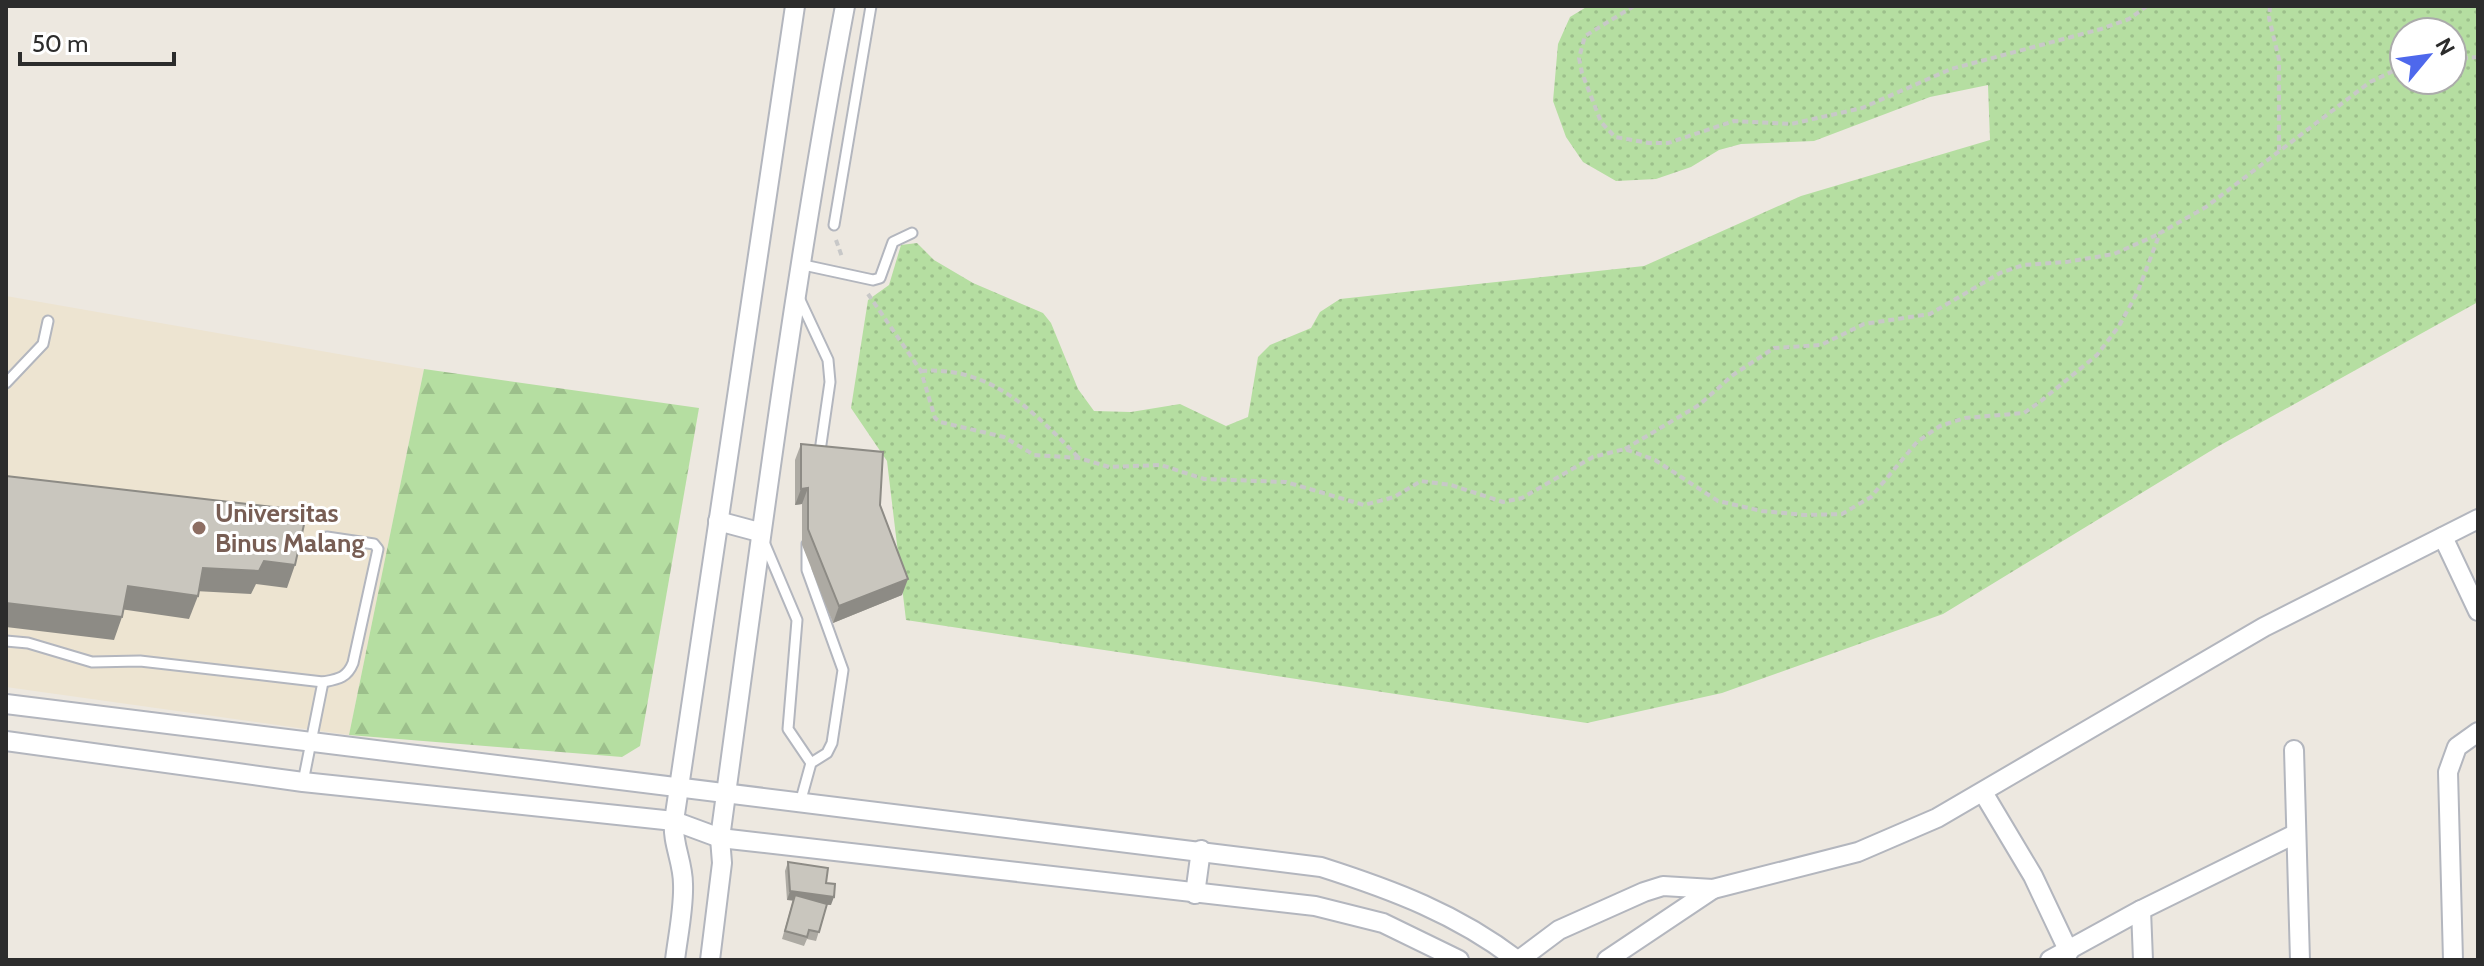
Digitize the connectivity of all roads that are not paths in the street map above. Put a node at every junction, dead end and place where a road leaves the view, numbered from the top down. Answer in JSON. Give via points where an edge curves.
{"nodes":[{"id":1,"x":795,"y":6,"type":"edge"},
{"id":2,"x":845,"y":6,"type":"edge"},
{"id":3,"x":871,"y":6,"type":"edge"},
{"id":4,"x":834,"y":225,"type":"road end"},
{"id":5,"x":912,"y":233,"type":"dead end"},
{"id":6,"x":799,"y":264,"type":"junction"},
{"id":7,"x":795,"y":289,"type":"junction"},
{"id":8,"x":48,"y":321,"type":"dead end"},
{"id":9,"x":6,"y":383,"type":"edge"},
{"id":10,"x":817,"y":471,"type":"edge"},
{"id":11,"x":2478,"y":519,"type":"edge"},
{"id":12,"x":718,"y":521,"type":"junction"},
{"id":13,"x":809,"y":530,"type":"edge"},
{"id":14,"x":759,"y":532,"type":"junction"},
{"id":15,"x":327,"y":537,"type":"dead end"},
{"id":16,"x":2443,"y":537,"type":"junction"},
{"id":17,"x":2478,"y":611,"type":"edge"},
{"id":18,"x":6,"y":641,"type":"edge"},
{"id":19,"x":323,"y":682,"type":"junction"},
{"id":20,"x":6,"y":704,"type":"edge"},
{"id":21,"x":2478,"y":732,"type":"edge"},
{"id":22,"x":6,"y":741,"type":"edge"},
{"id":23,"x":310,"y":743,"type":"junction"},
{"id":24,"x":2294,"y":750,"type":"dead end"},
{"id":25,"x":811,"y":763,"type":"junction"},
{"id":26,"x":303,"y":782,"type":"junction"},
{"id":27,"x":679,"y":788,"type":"junction"},
{"id":28,"x":1984,"y":794,"type":"junction"},
{"id":29,"x":725,"y":795,"type":"junction"},
{"id":30,"x":800,"y":803,"type":"junction"},
{"id":31,"x":674,"y":821,"type":"junction"},
{"id":32,"x":2295,"y":834,"type":"junction"},
{"id":33,"x":720,"y":838,"type":"junction"},
{"id":34,"x":1201,"y":850,"type":"junction"},
{"id":35,"x":1713,"y":889,"type":"junction"},
{"id":36,"x":1195,"y":894,"type":"junction"},
{"id":37,"x":2141,"y":910,"type":"junction"},
{"id":38,"x":2069,"y":952,"type":"junction"},
{"id":39,"x":675,"y":960,"type":"edge"},
{"id":40,"x":710,"y":960,"type":"edge"},
{"id":41,"x":1459,"y":960,"type":"edge"},
{"id":42,"x":1518,"y":960,"type":"edge"},
{"id":43,"x":1607,"y":960,"type":"edge"},
{"id":44,"x":2050,"y":960,"type":"edge"},
{"id":45,"x":2143,"y":960,"type":"edge"},
{"id":46,"x":2300,"y":960,"type":"edge"},
{"id":47,"x":2453,"y":960,"type":"edge"}],
"edges":[{"from":1,"to":12,"type":"street"},
{"from":2,"to":6,"type":"street"},
{"from":3,"to":4,"type":"lane"},
{"from":5,"to":6,"type":"lane","via":[[893,242],[880,278]]},
{"from":6,"to":7,"type":"street"},
{"from":7,"to":10,"type":"lane","via":[[828,360],[830,382]]},
{"from":7,"to":14,"type":"street"},
{"from":8,"to":9,"type":"lane","via":[[43,344]]},
{"from":11,"to":16,"type":"street"},
{"from":12,"to":14,"type":"street"},
{"from":12,"to":27,"type":"street"},
{"from":13,"to":25,"type":"lane","via":[[807,570],[843,670],[832,743]]},
{"from":14,"to":25,"type":"lane","via":[[797,620],[788,729]]},
{"from":14,"to":29,"type":"street"},
{"from":15,"to":19,"type":"lane","via":[[378,549],[349,673]]},
{"from":16,"to":17,"type":"street"},
{"from":16,"to":28,"type":"street","via":[[2264,627]]},
{"from":18,"to":19,"type":"lane","via":[[92,662],[140,661]]},
{"from":19,"to":23,"type":"lane"},
{"from":20,"to":23,"type":"street"},
{"from":21,"to":47,"type":"street","via":[[2457,747],[2448,772]]},
{"from":22,"to":26,"type":"street"},
{"from":23,"to":26,"type":"lane"},
{"from":23,"to":27,"type":"street"},
{"from":24,"to":32,"type":"street"},
{"from":25,"to":30,"type":"lane"},
{"from":26,"to":31,"type":"street"},
{"from":27,"to":29,"type":"street"},
{"from":27,"to":31,"type":"street"},
{"from":28,"to":35,"type":"street","via":[[1858,852]]},
{"from":28,"to":38,"type":"street","via":[[2033,876]]},
{"from":29,"to":30,"type":"street"},
{"from":29,"to":33,"type":"street"},
{"from":30,"to":34,"type":"street"},
{"from":31,"to":33,"type":"street"},
{"from":31,"to":39,"type":"street","via":[[672,840],[683,887]]},
{"from":32,"to":37,"type":"street"},
{"from":32,"to":46,"type":"street"},
{"from":33,"to":36,"type":"street"},
{"from":33,"to":40,"type":"street","via":[[722,863]]},
{"from":34,"to":36,"type":"street"},
{"from":34,"to":42,"type":"street","via":[[1321,867],[1397,891],[1484,935]]},
{"from":35,"to":42,"type":"street","via":[[1663,886],[1644,892],[1559,930]]},
{"from":35,"to":43,"type":"street"},
{"from":36,"to":41,"type":"street","via":[[1328,909],[1383,923]]},
{"from":37,"to":38,"type":"street"},
{"from":37,"to":45,"type":"street"},
{"from":38,"to":44,"type":"street"}]}
